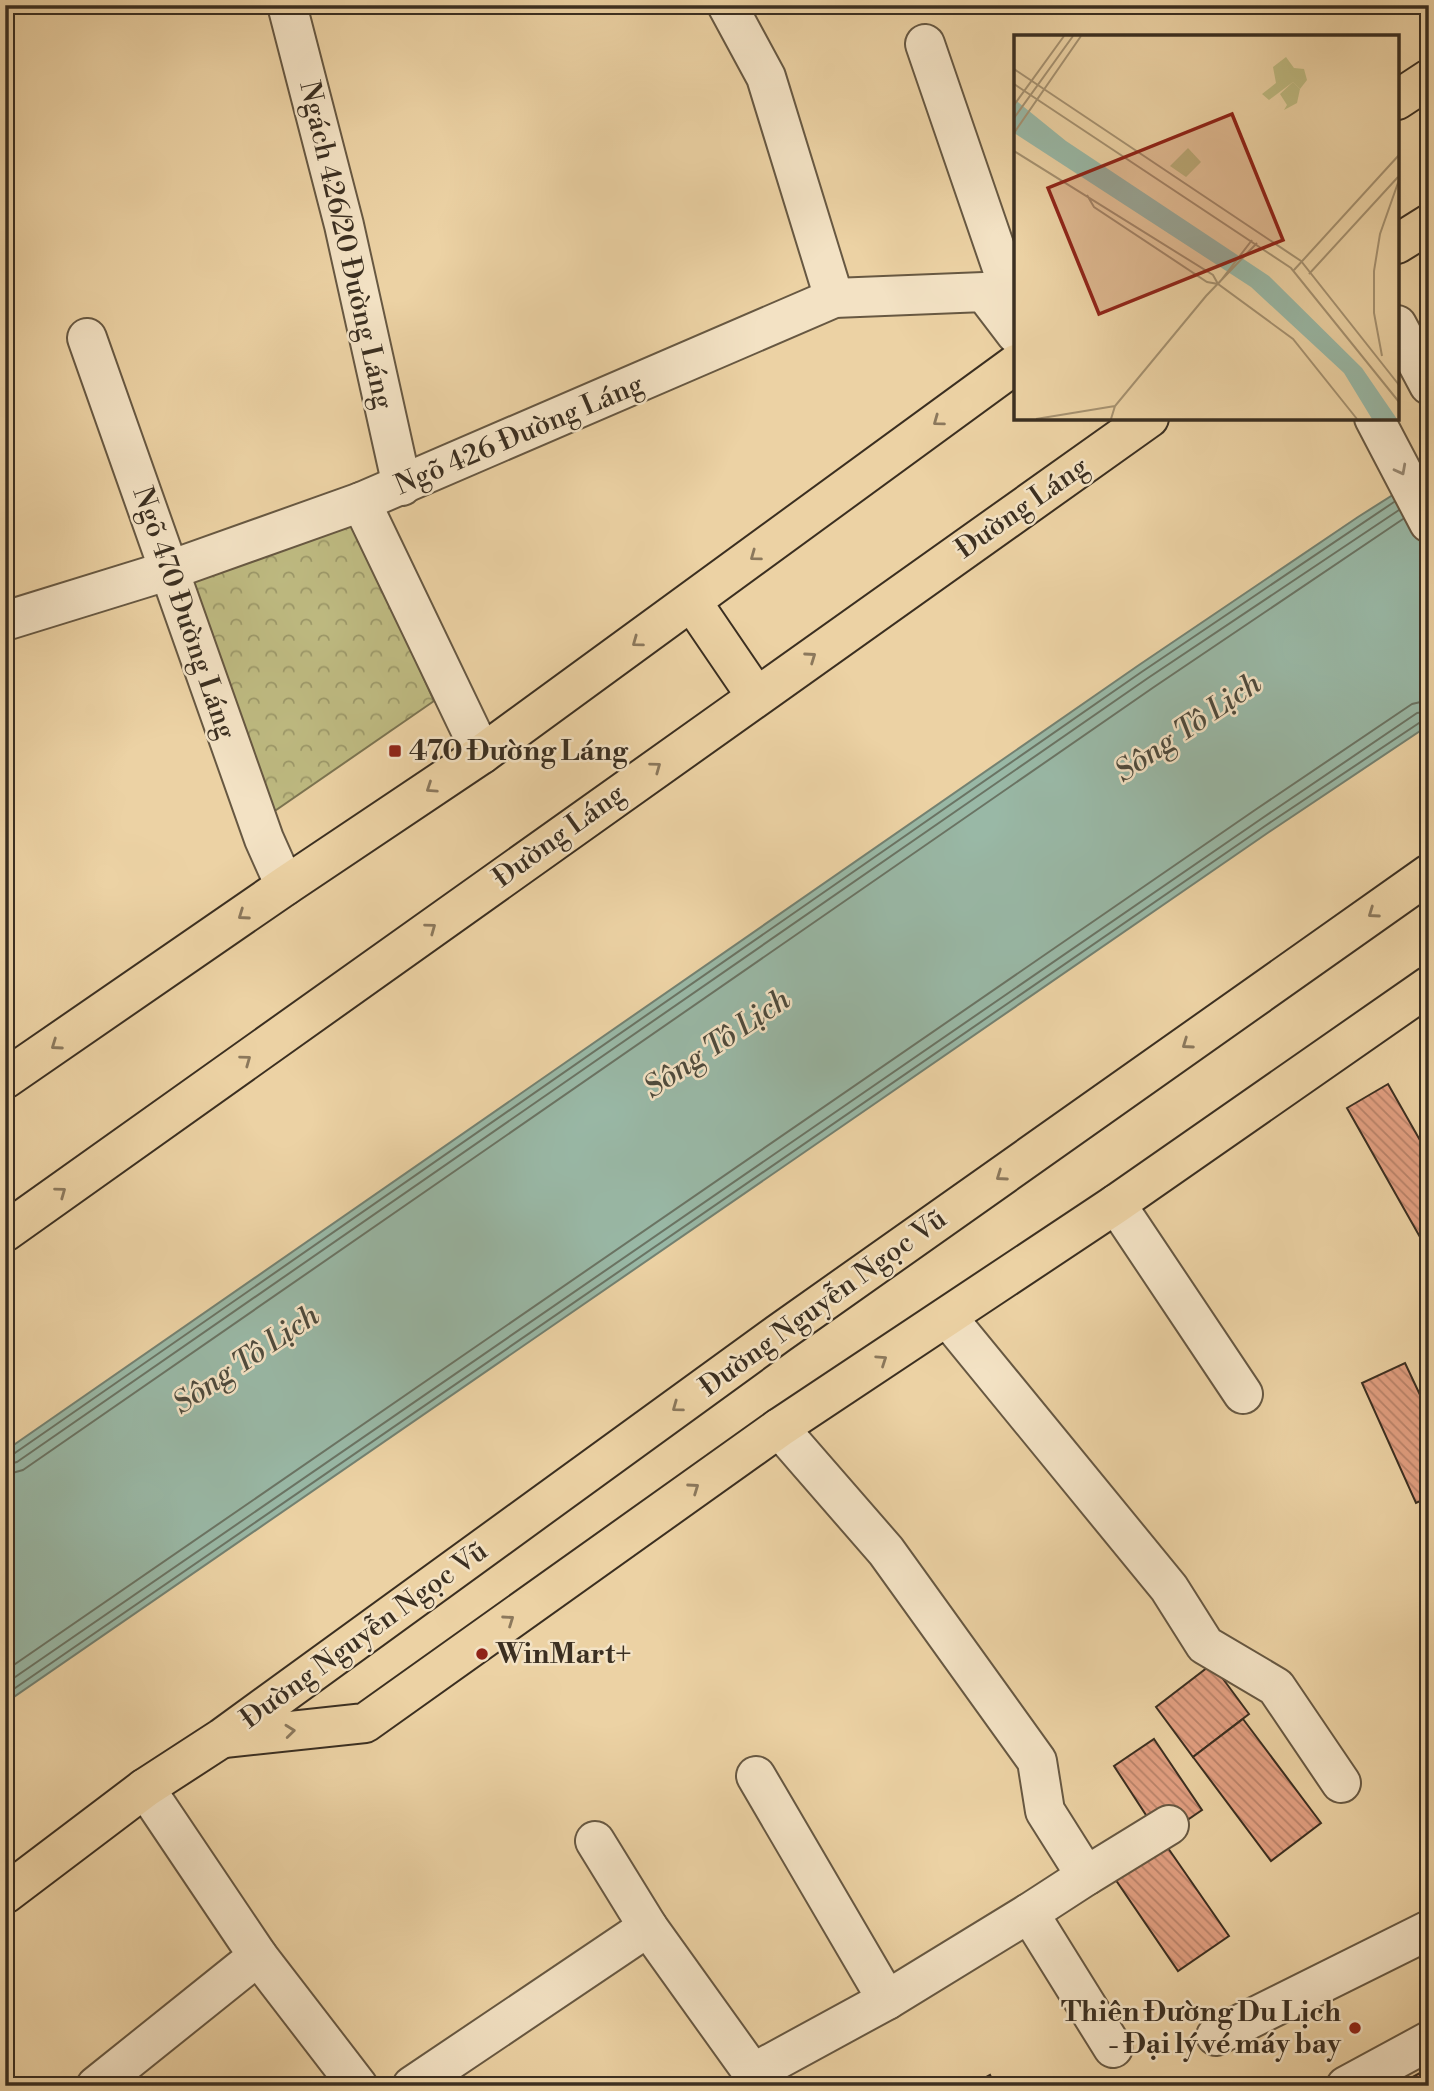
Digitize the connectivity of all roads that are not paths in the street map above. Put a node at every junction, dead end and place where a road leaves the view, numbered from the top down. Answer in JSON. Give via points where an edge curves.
{"nodes":[{"id":1,"x":287,"y":5,"type":"edge"},
{"id":2,"x":727,"y":5,"type":"edge"},
{"id":3,"x":925,"y":44,"type":"dead end"},
{"id":4,"x":1429,"y":79,"type":"edge"},
{"id":5,"x":1399,"y":99,"type":"edge"},
{"id":6,"x":1429,"y":224,"type":"edge"},
{"id":7,"x":1399,"y":243,"type":"edge"},
{"id":8,"x":834,"y":298,"type":"junction"},
{"id":9,"x":1014,"y":303,"type":"edge"},
{"id":10,"x":1399,"y":329,"type":"edge"},
{"id":11,"x":1014,"y":331,"type":"edge"},
{"id":12,"x":87,"y":338,"type":"dead end"},
{"id":13,"x":1014,"y":365,"type":"edge"},
{"id":14,"x":1429,"y":385,"type":"edge"},
{"id":15,"x":1146,"y":420,"type":"edge"},
{"id":16,"x":1375,"y":420,"type":"edge"},
{"id":17,"x":402,"y":486,"type":"junction"},
{"id":18,"x":361,"y":502,"type":"junction"},
{"id":19,"x":1429,"y":523,"type":"edge"},
{"id":20,"x":170,"y":570,"type":"junction"},
{"id":21,"x":692,"y":602,"type":"junction"},
{"id":22,"x":5,"y":621,"type":"edge"},
{"id":23,"x":756,"y":696,"type":"junction"},
{"id":24,"x":482,"y":754,"type":"junction"},
{"id":25,"x":1429,"y":874,"type":"edge"},
{"id":26,"x":285,"y":886,"type":"junction"},
{"id":27,"x":1429,"y":986,"type":"edge"},
{"id":28,"x":5,"y":1079,"type":"edge"},
{"id":29,"x":1116,"y":1204,"type":"junction"},
{"id":30,"x":5,"y":1232,"type":"edge"},
{"id":31,"x":947,"y":1317,"type":"junction"},
{"id":32,"x":1243,"y":1394,"type":"dead end"},
{"id":33,"x":779,"y":1428,"type":"junction"},
{"id":34,"x":222,"y":1738,"type":"junction"},
{"id":35,"x":756,"y":1776,"type":"dead end"},
{"id":36,"x":1341,"y":1783,"type":"dead end"},
{"id":37,"x":145,"y":1788,"type":"junction"},
{"id":38,"x":1169,"y":1825,"type":"dead end"},
{"id":39,"x":595,"y":1841,"type":"dead end"},
{"id":40,"x":1086,"y":1875,"type":"junction"},
{"id":41,"x":5,"y":1894,"type":"edge"},
{"id":42,"x":1029,"y":1913,"type":"junction"},
{"id":43,"x":648,"y":1927,"type":"junction"},
{"id":44,"x":1429,"y":1930,"type":"edge"},
{"id":45,"x":257,"y":1955,"type":"junction"},
{"id":46,"x":887,"y":2000,"type":"junction"},
{"id":47,"x":1216,"y":2036,"type":"dead end"},
{"id":48,"x":1429,"y":2040,"type":"edge"},
{"id":49,"x":1113,"y":2048,"type":"dead end"},
{"id":50,"x":757,"y":2079,"type":"edge"},
{"id":51,"x":96,"y":2086,"type":"edge"},
{"id":52,"x":358,"y":2086,"type":"edge"},
{"id":53,"x":412,"y":2086,"type":"edge"},
{"id":54,"x":1346,"y":2086,"type":"edge"}],
"edges":[{"from":1,"to":17,"type":"street","name":"Ngách 426/20 Đường Láng","via":[[344,225]]},
{"from":2,"to":8,"type":"street","via":[[766,77]]},
{"from":3,"to":9,"type":"street"},
{"from":4,"to":5,"type":"main road"},
{"from":6,"to":7,"type":"main road"},
{"from":8,"to":11,"type":"street","name":"Ngõ 426 Đường Láng","via":[[984,292]]},
{"from":8,"to":17,"type":"street","name":"Ngõ 426 Đường Láng"},
{"from":10,"to":14,"type":"street"},
{"from":12,"to":20,"type":"street","name":"Ngõ 470 Đường Láng"},
{"from":13,"to":21,"type":"main road","one_way":true},
{"from":23,"to":15,"type":"main road","name":"Đường Láng","one_way":true},
{"from":16,"to":19,"type":"street","one_way":true},
{"from":17,"to":18,"type":"street","name":"Ngõ 426 Đường Láng"},
{"from":18,"to":20,"type":"street","name":"Ngõ 426 Đường Láng"},
{"from":18,"to":24,"type":"street"},
{"from":20,"to":22,"type":"street","name":"Ngõ 426 Đường Láng"},
{"from":20,"to":26,"type":"street","name":"Ngõ 470 Đường Láng","via":[[264,839]]},
{"from":21,"to":23,"type":"main road"},
{"from":21,"to":24,"type":"main road","one_way":true},
{"from":30,"to":23,"type":"main road","name":"Đường Láng","one_way":true},
{"from":24,"to":26,"type":"main road","one_way":true},
{"from":25,"to":34,"type":"main road","name":"Đường Nguyễn Ngọc Vũ","one_way":true,"via":[[778,1334]]},
{"from":26,"to":28,"type":"main road","one_way":true},
{"from":27,"to":29,"type":"main road","name":"Đường Nguyễn Ngọc Vũ"},
{"from":29,"to":31,"type":"main road","name":"Đường Nguyễn Ngọc Vũ"},
{"from":29,"to":32,"type":"street"},
{"from":33,"to":31,"type":"main road","name":"Đường Nguyễn Ngọc Vũ","one_way":true},
{"from":31,"to":36,"type":"street","via":[[1169,1588],[1205,1645],[1276,1686]]},
{"from":34,"to":33,"type":"main road","name":"Đường Nguyễn Ngọc Vũ","one_way":true,"via":[[365,1723]]},
{"from":33,"to":40,"type":"street","via":[[886,1551],[1037,1761],[1045,1811]]},
{"from":34,"to":37,"type":"main road","name":"Đường Nguyễn Ngọc Vũ"},
{"from":35,"to":46,"type":"street"},
{"from":37,"to":41,"type":"main road","name":"Đường Nguyễn Ngọc Vũ"},
{"from":37,"to":45,"type":"street"},
{"from":38,"to":40,"type":"street"},
{"from":39,"to":43,"type":"street"},
{"from":40,"to":42,"type":"street"},
{"from":42,"to":46,"type":"street"},
{"from":42,"to":49,"type":"street"},
{"from":43,"to":50,"type":"street"},
{"from":43,"to":53,"type":"street"},
{"from":44,"to":47,"type":"street"},
{"from":45,"to":51,"type":"street"},
{"from":45,"to":52,"type":"street"},
{"from":46,"to":50,"type":"street"},
{"from":48,"to":54,"type":"street"}]}
